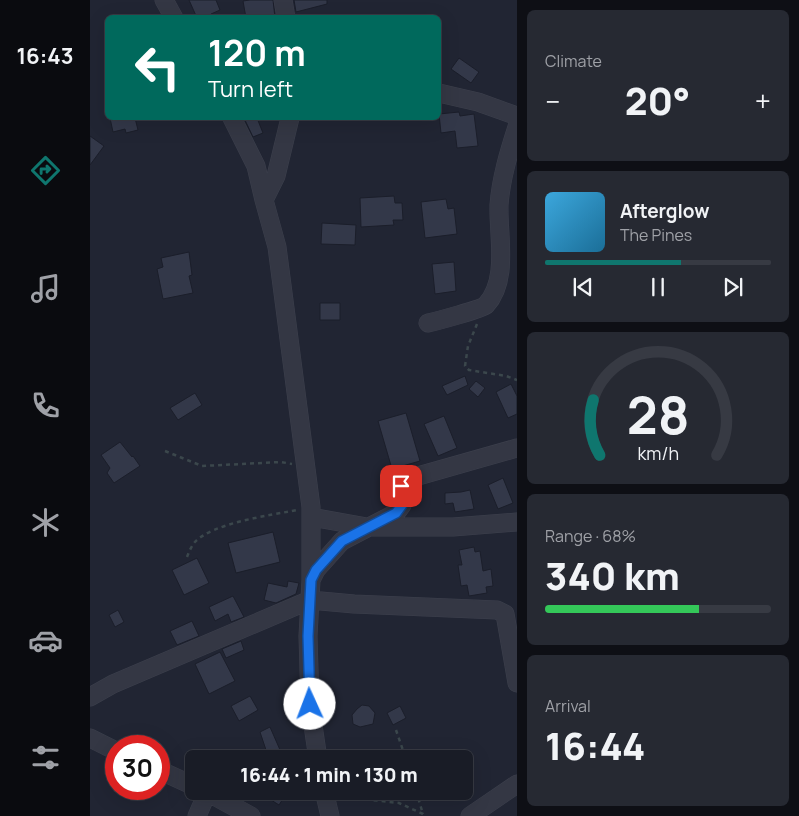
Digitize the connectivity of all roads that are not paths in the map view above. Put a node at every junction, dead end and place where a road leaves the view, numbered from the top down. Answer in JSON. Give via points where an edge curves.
{"nodes":[{"id":1,"x":164,"y":0,"type":"edge"},
{"id":2,"x":282,"y":0,"type":"edge"},
{"id":3,"x":172,"y":15,"type":"edge"},
{"id":4,"x":285,"y":15,"type":"edge"},
{"id":5,"x":441,"y":93,"type":"edge"},
{"id":6,"x":516,"y":116,"type":"edge"},
{"id":7,"x":233,"y":120,"type":"edge"},
{"id":8,"x":290,"y":120,"type":"edge"},
{"id":9,"x":516,"y":127,"type":"edge"},
{"id":10,"x":264,"y":200,"type":"junction"},
{"id":11,"x":428,"y":323,"type":"dead end"},
{"id":12,"x":516,"y":448,"type":"edge"},
{"id":13,"x":311,"y":512,"type":"junction"},
{"id":14,"x":516,"y":522,"type":"edge"},
{"id":15,"x":367,"y":528,"type":"junction"},
{"id":16,"x":311,"y":580,"type":"junction"},
{"id":17,"x":310,"y":600,"type":"junction"},
{"id":18,"x":516,"y":683,"type":"edge"},
{"id":19,"x":90,"y":697,"type":"edge"},
{"id":20,"x":90,"y":738,"type":"edge"},
{"id":21,"x":105,"y":746,"type":"edge"},
{"id":22,"x":317,"y":750,"type":"edge"},
{"id":23,"x":170,"y":775,"type":"edge"},
{"id":24,"x":185,"y":782,"type":"edge"},
{"id":25,"x":516,"y":784,"type":"edge"},
{"id":26,"x":200,"y":800,"type":"edge"},
{"id":27,"x":221,"y":800,"type":"edge"},
{"id":28,"x":326,"y":800,"type":"edge"},
{"id":29,"x":197,"y":816,"type":"edge"},
{"id":30,"x":251,"y":816,"type":"edge"},
{"id":31,"x":330,"y":816,"type":"edge"},
{"id":32,"x":470,"y":816,"type":"edge"}],
"edges":[{"from":1,"to":3,"type":"street"},
{"from":2,"to":4,"type":"street"},
{"from":5,"to":6,"type":"street"},
{"from":7,"to":10,"type":"street","via":[[256,166]]},
{"from":8,"to":10,"type":"street","via":[[276,176]]},
{"from":9,"to":11,"type":"street","via":[[500,204],[500,274],[495,291],[484,307]]},
{"from":10,"to":13,"type":"street","via":[[277,247]]},
{"from":12,"to":15,"type":"street","via":[[411,478],[401,486],[402,505],[396,513]]},
{"from":13,"to":15,"type":"street"},
{"from":13,"to":16,"type":"street"},
{"from":14,"to":15,"type":"street"},
{"from":15,"to":16,"type":"street","via":[[342,541]]},
{"from":16,"to":17,"type":"street"},
{"from":17,"to":18,"type":"street","via":[[497,610],[505,614]]},
{"from":17,"to":19,"type":"street","via":[[112,684]]},
{"from":17,"to":22,"type":"street","via":[[310,704]]},
{"from":20,"to":21,"type":"street"},
{"from":23,"to":24,"type":"street"},
{"from":25,"to":32,"type":"street"},
{"from":26,"to":29,"type":"street"},
{"from":27,"to":30,"type":"street"},
{"from":28,"to":31,"type":"street"}]}
